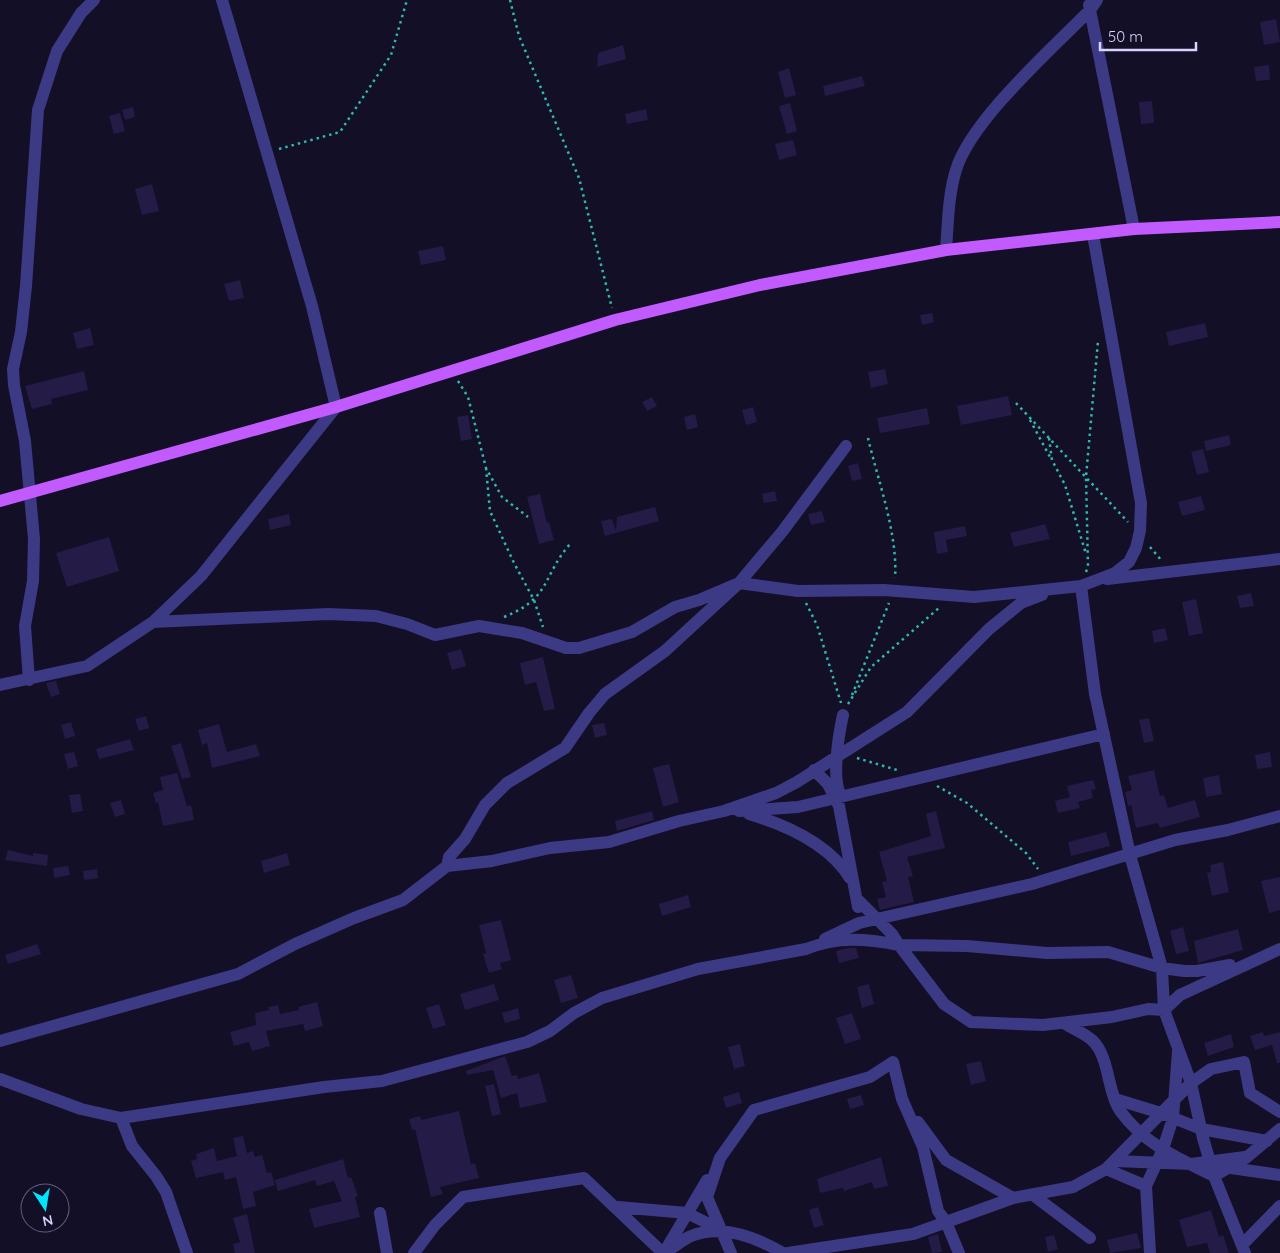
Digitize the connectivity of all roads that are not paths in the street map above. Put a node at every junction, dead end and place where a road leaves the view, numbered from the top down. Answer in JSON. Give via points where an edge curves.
{"nodes":[{"id":1,"x":94,"y":0,"type":"edge"},
{"id":2,"x":222,"y":0,"type":"edge"},
{"id":3,"x":1092,"y":3,"type":"edge"},
{"id":4,"x":1280,"y":222,"type":"edge"},
{"id":5,"x":1134,"y":229,"type":"junction"},
{"id":6,"x":1093,"y":235,"type":"junction"},
{"id":7,"x":946,"y":250,"type":"junction"},
{"id":8,"x":336,"y":407,"type":"junction"},
{"id":9,"x":846,"y":446,"type":"dead end"},
{"id":10,"x":30,"y":492,"type":"junction"},
{"id":11,"x":0,"y":501,"type":"edge"},
{"id":12,"x":1280,"y":559,"type":"edge"},
{"id":13,"x":1100,"y":580,"type":"junction"},
{"id":14,"x":739,"y":583,"type":"junction"},
{"id":15,"x":1080,"y":586,"type":"junction"},
{"id":16,"x":1050,"y":590,"type":"junction"},
{"id":17,"x":153,"y":622,"type":"junction"},
{"id":18,"x":29,"y":680,"type":"junction"},
{"id":19,"x":0,"y":686,"type":"edge"},
{"id":20,"x":843,"y":715,"type":"road end"},
{"id":21,"x":1104,"y":734,"type":"junction"},
{"id":22,"x":838,"y":755,"type":"junction"},
{"id":23,"x":814,"y":770,"type":"junction"},
{"id":24,"x":838,"y":797,"type":"junction"},
{"id":25,"x":724,"y":811,"type":"junction"},
{"id":26,"x":1280,"y":816,"type":"edge"},
{"id":27,"x":1130,"y":856,"type":"junction"},
{"id":28,"x":447,"y":866,"type":"junction"},
{"id":29,"x":853,"y":881,"type":"junction"},
{"id":30,"x":857,"y":899,"type":"junction"},
{"id":31,"x":877,"y":920,"type":"junction"},
{"id":32,"x":859,"y":923,"type":"junction"},
{"id":33,"x":869,"y":940,"type":"junction"},
{"id":34,"x":820,"y":943,"type":"junction"},
{"id":35,"x":899,"y":945,"type":"junction"},
{"id":36,"x":1280,"y":949,"type":"edge"},
{"id":37,"x":1247,"y":962,"type":"junction"},
{"id":38,"x":1162,"y":968,"type":"junction"},
{"id":39,"x":1164,"y":1010,"type":"junction"},
{"id":40,"x":1064,"y":1023,"type":"junction"},
{"id":41,"x":0,"y":1041,"type":"edge"},
{"id":42,"x":1178,"y":1046,"type":"junction"},
{"id":43,"x":0,"y":1079,"type":"edge"},
{"id":44,"x":1191,"y":1082,"type":"junction"},
{"id":45,"x":902,"y":1099,"type":"junction"},
{"id":46,"x":1115,"y":1099,"type":"junction"},
{"id":47,"x":1175,"y":1100,"type":"junction"},
{"id":48,"x":1280,"y":1112,"type":"edge"},
{"id":49,"x":1167,"y":1115,"type":"junction"},
{"id":50,"x":121,"y":1118,"type":"junction"},
{"id":51,"x":1201,"y":1129,"type":"junction"},
{"id":52,"x":1280,"y":1129,"type":"edge"},
{"id":53,"x":1140,"y":1135,"type":"junction"},
{"id":54,"x":1267,"y":1140,"type":"junction"},
{"id":55,"x":1162,"y":1149,"type":"junction"},
{"id":56,"x":1248,"y":1157,"type":"junction"},
{"id":57,"x":720,"y":1158,"type":"junction"},
{"id":58,"x":1210,"y":1161,"type":"junction"},
{"id":59,"x":1154,"y":1164,"type":"junction"},
{"id":60,"x":1191,"y":1164,"type":"junction"},
{"id":61,"x":1110,"y":1165,"type":"junction"},
{"id":62,"x":1231,"y":1168,"type":"junction"},
{"id":63,"x":1280,"y":1175,"type":"edge"},
{"id":64,"x":1214,"y":1176,"type":"junction"},
{"id":65,"x":1146,"y":1186,"type":"junction"},
{"id":66,"x":1033,"y":1195,"type":"junction"},
{"id":67,"x":1013,"y":1198,"type":"junction"},
{"id":68,"x":1280,"y":1206,"type":"edge"},
{"id":69,"x":618,"y":1208,"type":"junction"},
{"id":70,"x":380,"y":1212,"type":"dead end"},
{"id":71,"x":687,"y":1213,"type":"junction"},
{"id":72,"x":946,"y":1222,"type":"junction"},
{"id":73,"x":721,"y":1230,"type":"junction"},
{"id":74,"x":1090,"y":1238,"type":"dead end"},
{"id":75,"x":852,"y":1242,"type":"junction"},
{"id":76,"x":1243,"y":1249,"type":"edge"},
{"id":77,"x":187,"y":1253,"type":"edge"},
{"id":78,"x":387,"y":1253,"type":"edge"},
{"id":79,"x":414,"y":1253,"type":"edge"},
{"id":80,"x":664,"y":1253,"type":"edge"},
{"id":81,"x":731,"y":1253,"type":"edge"},
{"id":82,"x":783,"y":1253,"type":"edge"},
{"id":83,"x":788,"y":1253,"type":"edge"},
{"id":84,"x":860,"y":1253,"type":"edge"},
{"id":85,"x":959,"y":1253,"type":"edge"},
{"id":86,"x":1150,"y":1253,"type":"edge"}],
"edges":[{"from":1,"to":10,"type":"street","via":[[81,13],[57,50],[38,110],[26,286],[13,369]]},
{"from":2,"to":8,"type":"street","via":[[312,306]]},
{"from":3,"to":5,"type":"street"},
{"from":3,"to":7,"type":"street","via":[[998,104],[971,138],[956,170]]},
{"from":4,"to":5,"type":"main road"},
{"from":5,"to":6,"type":"main road"},
{"from":6,"to":7,"type":"main road"},
{"from":6,"to":13,"type":"street","via":[[1142,503],[1136,548],[1128,562]]},
{"from":7,"to":8,"type":"main road","via":[[760,285],[615,320]]},
{"from":8,"to":10,"type":"main road"},
{"from":8,"to":17,"type":"street","via":[[201,576]]},
{"from":9,"to":14,"type":"street"},
{"from":10,"to":11,"type":"main road"},
{"from":10,"to":18,"type":"street","via":[[35,562],[25,626]]},
{"from":12,"to":13,"type":"street"},
{"from":13,"to":15,"type":"street"},
{"from":14,"to":16,"type":"street","via":[[798,591],[894,591],[974,596]]},
{"from":14,"to":17,"type":"street","via":[[674,607],[632,632],[580,648],[566,648],[522,633],[479,626],[435,636],[399,621],[376,616],[328,614]]},
{"from":14,"to":28,"type":"street","via":[[665,651],[605,694],[565,748],[507,783],[486,805],[449,858]]},
{"from":15,"to":16,"type":"street"},
{"from":15,"to":21,"type":"street"},
{"from":16,"to":22,"type":"street","via":[[1021,603],[972,644],[915,705]]},
{"from":17,"to":18,"type":"street","via":[[87,666]]},
{"from":18,"to":19,"type":"street"},
{"from":20,"to":22,"type":"street"},
{"from":21,"to":24,"type":"street"},
{"from":21,"to":27,"type":"street"},
{"from":22,"to":23,"type":"street"},
{"from":22,"to":24,"type":"street"},
{"from":23,"to":24,"type":"street"},
{"from":23,"to":25,"type":"street","via":[[776,793]]},
{"from":24,"to":25,"type":"street","via":[[775,810]]},
{"from":24,"to":29,"type":"street"},
{"from":25,"to":28,"type":"street","via":[[679,820],[609,842],[550,848],[492,861]]},
{"from":25,"to":29,"type":"street","via":[[769,820],[820,846],[842,864]]},
{"from":26,"to":27,"type":"street","via":[[1175,840]]},
{"from":27,"to":31,"type":"street"},
{"from":27,"to":38,"type":"street"},
{"from":28,"to":41,"type":"street","via":[[403,900],[304,940],[238,974]]},
{"from":29,"to":30,"type":"street"},
{"from":30,"to":31,"type":"street"},
{"from":30,"to":32,"type":"street"},
{"from":31,"to":32,"type":"street"},
{"from":31,"to":35,"type":"street"},
{"from":32,"to":33,"type":"street"},
{"from":32,"to":34,"type":"street"},
{"from":33,"to":34,"type":"street","via":[[855,938]]},
{"from":33,"to":35,"type":"street"},
{"from":34,"to":50,"type":"street","via":[[806,949],[698,969],[602,998],[527,1042],[382,1081]]},
{"from":35,"to":38,"type":"street","via":[[967,946],[1047,953],[1108,952]]},
{"from":35,"to":40,"type":"street","via":[[944,1004],[965,1019],[984,1023]]},
{"from":36,"to":37,"type":"street"},
{"from":37,"to":38,"type":"street","via":[[1197,971]]},
{"from":37,"to":39,"type":"street","via":[[1180,995]]},
{"from":38,"to":39,"type":"street"},
{"from":39,"to":40,"type":"street","via":[[1148,1009]]},
{"from":39,"to":42,"type":"street"},
{"from":40,"to":46,"type":"street","via":[[1093,1041]]},
{"from":42,"to":44,"type":"street"},
{"from":42,"to":47,"type":"street"},
{"from":43,"to":50,"type":"street","via":[[81,1110]]},
{"from":44,"to":47,"type":"street"},
{"from":44,"to":48,"type":"street","via":[[1211,1069],[1244,1062],[1250,1092]]},
{"from":44,"to":51,"type":"street"},
{"from":45,"to":57,"type":"street","via":[[893,1062],[870,1076],[754,1110]]},
{"from":45,"to":67,"type":"street","via":[[946,1160]]},
{"from":45,"to":72,"type":"street","via":[[923,1147],[938,1211]]},
{"from":46,"to":49,"type":"street"},
{"from":46,"to":53,"type":"street","via":[[1120,1111]]},
{"from":47,"to":49,"type":"street"},
{"from":49,"to":51,"type":"street"},
{"from":49,"to":53,"type":"street"},
{"from":49,"to":55,"type":"street"},
{"from":50,"to":77,"type":"street","via":[[132,1146],[166,1192]]},
{"from":51,"to":54,"type":"street"},
{"from":51,"to":58,"type":"street"},
{"from":52,"to":54,"type":"street"},
{"from":53,"to":55,"type":"street"},
{"from":53,"to":61,"type":"street"},
{"from":54,"to":56,"type":"street"},
{"from":55,"to":59,"type":"street"},
{"from":55,"to":60,"type":"street"},
{"from":56,"to":58,"type":"street"},
{"from":56,"to":62,"type":"street"},
{"from":57,"to":71,"type":"street"},
{"from":57,"to":73,"type":"street","via":[[707,1197]]},
{"from":58,"to":60,"type":"street"},
{"from":58,"to":64,"type":"street"},
{"from":59,"to":60,"type":"street"},
{"from":59,"to":61,"type":"street"},
{"from":59,"to":65,"type":"street"},
{"from":60,"to":64,"type":"street"},
{"from":61,"to":65,"type":"street"},
{"from":61,"to":66,"type":"street","via":[[1073,1186]]},
{"from":62,"to":63,"type":"street"},
{"from":62,"to":64,"type":"street"},
{"from":64,"to":76,"type":"street"},
{"from":65,"to":86,"type":"street"},
{"from":66,"to":67,"type":"street"},
{"from":66,"to":74,"type":"street"},
{"from":67,"to":72,"type":"street"},
{"from":68,"to":76,"type":"street"},
{"from":69,"to":71,"type":"street"},
{"from":69,"to":79,"type":"street","via":[[584,1178],[462,1197]]},
{"from":69,"to":80,"type":"street"},
{"from":70,"to":78,"type":"street"},
{"from":71,"to":73,"type":"street"},
{"from":71,"to":80,"type":"street"},
{"from":72,"to":75,"type":"street","via":[[913,1234]]},
{"from":72,"to":85,"type":"street"},
{"from":73,"to":80,"type":"street","via":[[690,1236]]},
{"from":73,"to":81,"type":"street"},
{"from":73,"to":82,"type":"street","via":[[760,1240]]},
{"from":75,"to":83,"type":"street"},
{"from":75,"to":84,"type":"street"}]}
